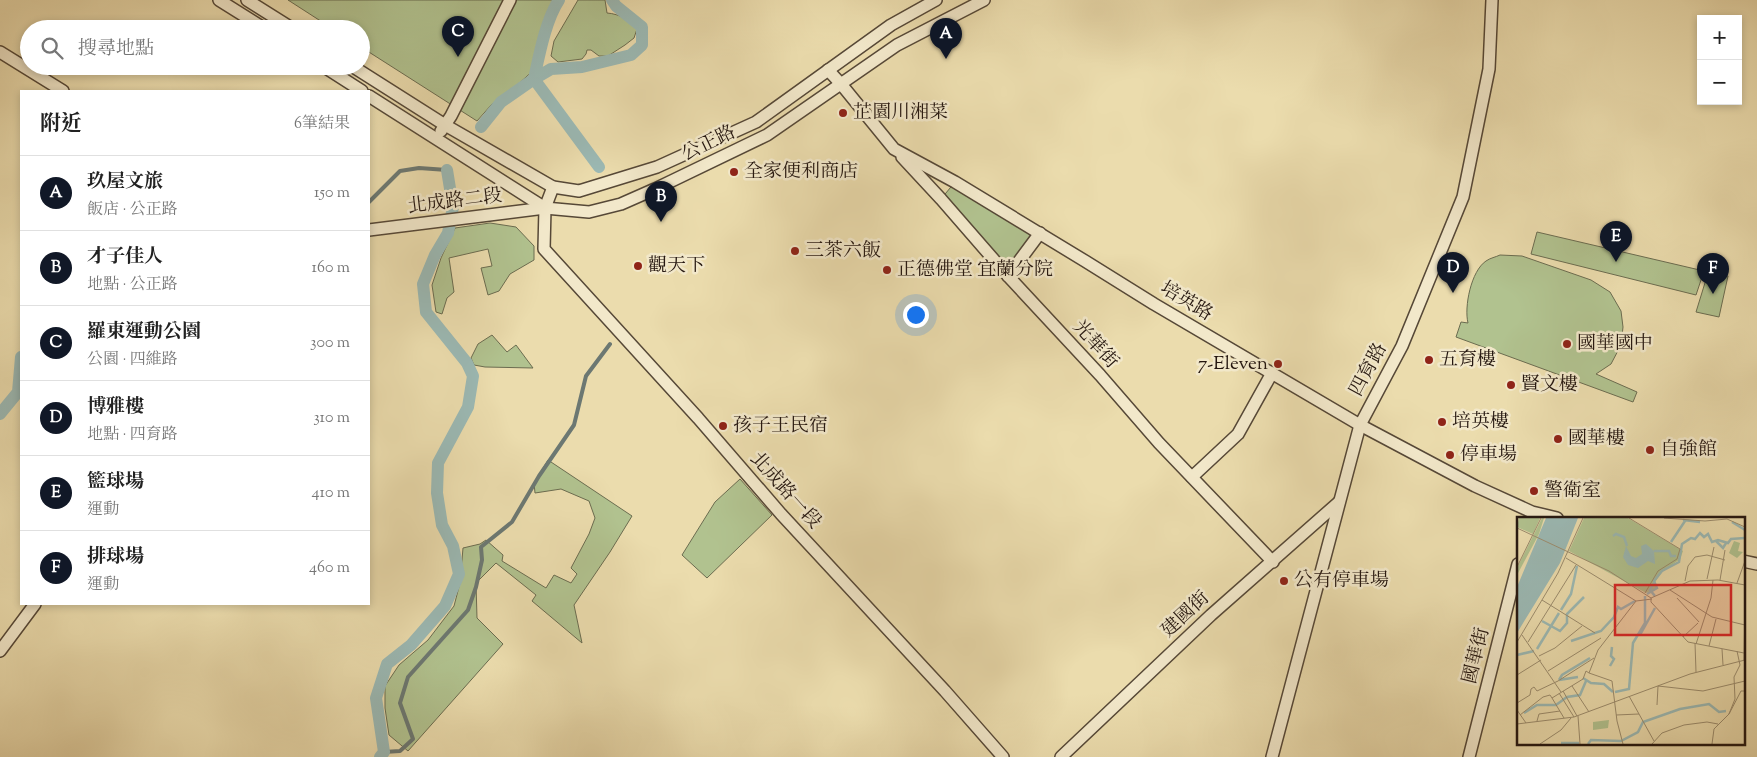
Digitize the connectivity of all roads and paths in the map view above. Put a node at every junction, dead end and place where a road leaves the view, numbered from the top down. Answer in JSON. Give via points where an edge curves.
{"nodes":[{"id":1,"x":219,"y":0,"type":"edge"},
{"id":2,"x":247,"y":0,"type":"edge"},
{"id":3,"x":510,"y":0,"type":"edge"},
{"id":4,"x":936,"y":0,"type":"edge"},
{"id":5,"x":984,"y":0,"type":"edge"},
{"id":6,"x":1492,"y":0,"type":"edge"},
{"id":7,"x":251,"y":20,"type":"edge"},
{"id":8,"x":278,"y":20,"type":"edge"},
{"id":9,"x":0,"y":52,"type":"edge"},
{"id":10,"x":20,"y":64,"type":"edge"},
{"id":11,"x":828,"y":70,"type":"junction"},
{"id":12,"x":37,"y":75,"type":"edge"},
{"id":13,"x":337,"y":75,"type":"edge"},
{"id":14,"x":366,"y":75,"type":"edge"},
{"id":15,"x":841,"y":84,"type":"junction"},
{"id":16,"x":61,"y":90,"type":"edge"},
{"id":17,"x":360,"y":90,"type":"edge"},
{"id":18,"x":370,"y":97,"type":"edge"},
{"id":19,"x":445,"y":125,"type":"junction"},
{"id":20,"x":436,"y":139,"type":"junction"},
{"id":21,"x":894,"y":149,"type":"junction"},
{"id":22,"x":553,"y":187,"type":"junction"},
{"id":23,"x":545,"y":208,"type":"junction"},
{"id":24,"x":370,"y":230,"type":"edge"},
{"id":25,"x":1040,"y":233,"type":"junction"},
{"id":26,"x":1008,"y":276,"type":"junction"},
{"id":27,"x":1272,"y":373,"type":"junction"},
{"id":28,"x":1360,"y":425,"type":"junction"},
{"id":29,"x":1192,"y":478,"type":"junction"},
{"id":30,"x":1339,"y":502,"type":"junction"},
{"id":31,"x":1531,"y":515,"type":"edge"},
{"id":32,"x":1548,"y":517,"type":"edge"},
{"id":33,"x":1744,"y":561,"type":"edge"},
{"id":34,"x":1273,"y":562,"type":"junction"},
{"id":35,"x":1757,"y":564,"type":"edge"},
{"id":36,"x":1517,"y":568,"type":"edge"},
{"id":37,"x":34,"y":605,"type":"edge"},
{"id":38,"x":0,"y":651,"type":"edge"},
{"id":39,"x":1003,"y":757,"type":"edge"},
{"id":40,"x":1061,"y":757,"type":"edge"},
{"id":41,"x":1272,"y":757,"type":"edge"},
{"id":42,"x":1469,"y":757,"type":"edge"}],
"edges":[{"from":1,"to":7,"type":"street"},
{"from":2,"to":8,"type":"street"},
{"from":3,"to":19,"type":"street"},
{"from":4,"to":11,"type":"street","name":"公正路","via":[[891,25]]},
{"from":5,"to":15,"type":"street","name":"公正路","via":[[898,45]]},
{"from":6,"to":28,"type":"street","name":"四育路","via":[[1489,69],[1463,197],[1402,346]]},
{"from":9,"to":10,"type":"street"},
{"from":11,"to":15,"type":"street","name":"培英路"},
{"from":11,"to":22,"type":"street","name":"公正路","via":[[756,122],[657,167],[580,192]]},
{"from":12,"to":16,"type":"street"},
{"from":13,"to":17,"type":"street"},
{"from":14,"to":19,"type":"street","name":"公正路"},
{"from":15,"to":21,"type":"street","name":"培英路"},
{"from":15,"to":23,"type":"street","name":"公正路","via":[[767,135],[638,197],[589,212]]},
{"from":18,"to":20,"type":"street","name":"公正路"},
{"from":19,"to":20,"type":"street"},
{"from":19,"to":22,"type":"street","name":"公正路"},
{"from":20,"to":23,"type":"street","name":"公正路"},
{"from":21,"to":25,"type":"street","name":"培英路"},
{"from":21,"to":26,"type":"street","name":"光華街"},
{"from":22,"to":23,"type":"street","name":"北成路一段"},
{"from":23,"to":24,"type":"street","name":"北成路二段"},
{"from":23,"to":39,"type":"street","name":"北成路一段","via":[[544,249]]},
{"from":25,"to":26,"type":"street"},
{"from":25,"to":27,"type":"street","name":"培英路"},
{"from":26,"to":29,"type":"street","name":"光華街"},
{"from":27,"to":28,"type":"street","name":"培英路"},
{"from":27,"to":29,"type":"street","via":[[1238,434]]},
{"from":28,"to":30,"type":"street","name":"四育路"},
{"from":28,"to":31,"type":"street","name":"培英路"},
{"from":29,"to":34,"type":"street","name":"光華街"},
{"from":30,"to":34,"type":"street","name":"建國街"},
{"from":30,"to":41,"type":"street","name":"四育路"},
{"from":31,"to":32,"type":"street","name":"培英路"},
{"from":33,"to":35,"type":"street"},
{"from":34,"to":40,"type":"street","name":"建國街","via":[[1211,615]]},
{"from":36,"to":42,"type":"street","name":"國華街"},
{"from":37,"to":38,"type":"street"}]}
